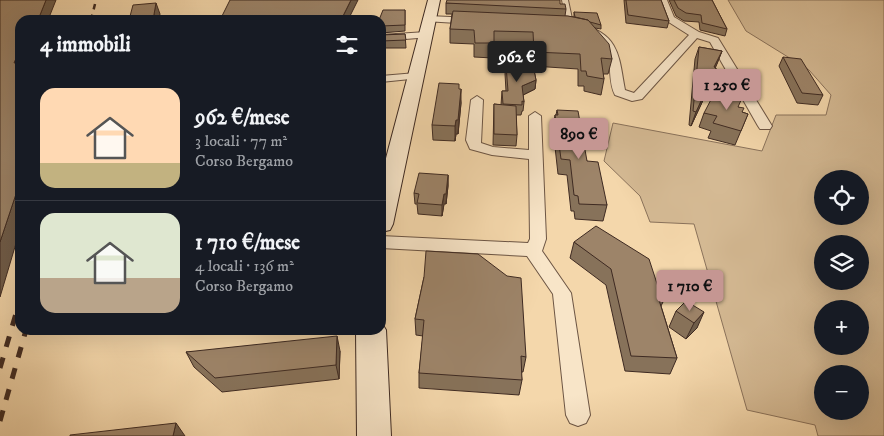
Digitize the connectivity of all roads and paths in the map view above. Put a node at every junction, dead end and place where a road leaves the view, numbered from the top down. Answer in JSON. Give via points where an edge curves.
{"nodes":[{"id":1,"x":565,"y":0,"type":"edge"},
{"id":2,"x":663,"y":0,"type":"edge"},
{"id":3,"x":429,"y":13,"type":"edge"},
{"id":4,"x":487,"y":22,"type":"edge"},
{"id":5,"x":556,"y":25,"type":"edge"},
{"id":6,"x":571,"y":26,"type":"junction"},
{"id":7,"x":695,"y":34,"type":"junction"},
{"id":8,"x":386,"y":35,"type":"edge"},
{"id":9,"x":416,"y":76,"type":"junction"},
{"id":10,"x":386,"y":79,"type":"edge"},
{"id":11,"x":477,"y":100,"type":"dead end"},
{"id":12,"x":535,"y":116,"type":"dead end"},
{"id":13,"x":765,"y":126,"type":"dead end"},
{"id":14,"x":536,"y":155,"type":"junction"},
{"id":15,"x":386,"y":203,"type":"edge"},
{"id":16,"x":386,"y":242,"type":"edge"},
{"id":17,"x":533,"y":252,"type":"junction"},
{"id":18,"x":371,"y":335,"type":"edge"},
{"id":19,"x":578,"y":415,"type":"dead end"},
{"id":20,"x":374,"y":436,"type":"edge"}],
"edges":[{"from":1,"to":6,"type":"street"},
{"from":2,"to":7,"type":"street","via":[[670,19]]},
{"from":3,"to":4,"type":"street"},
{"from":3,"to":8,"type":"street"},
{"from":3,"to":9,"type":"main road"},
{"from":5,"to":6,"type":"street"},
{"from":6,"to":7,"type":"street","via":[[592,30],[606,39],[612,51],[619,92],[632,97],[638,96]]},
{"from":7,"to":13,"type":"street","via":[[714,40],[719,46]]},
{"from":9,"to":10,"type":"street"},
{"from":9,"to":15,"type":"main road"},
{"from":11,"to":14,"type":"street","via":[[475,146]]},
{"from":12,"to":14,"type":"street"},
{"from":14,"to":17,"type":"street","via":[[538,239]]},
{"from":16,"to":17,"type":"street","via":[[528,249]]},
{"from":17,"to":19,"type":"street","via":[[562,293]]},
{"from":18,"to":20,"type":"main road"}]}
